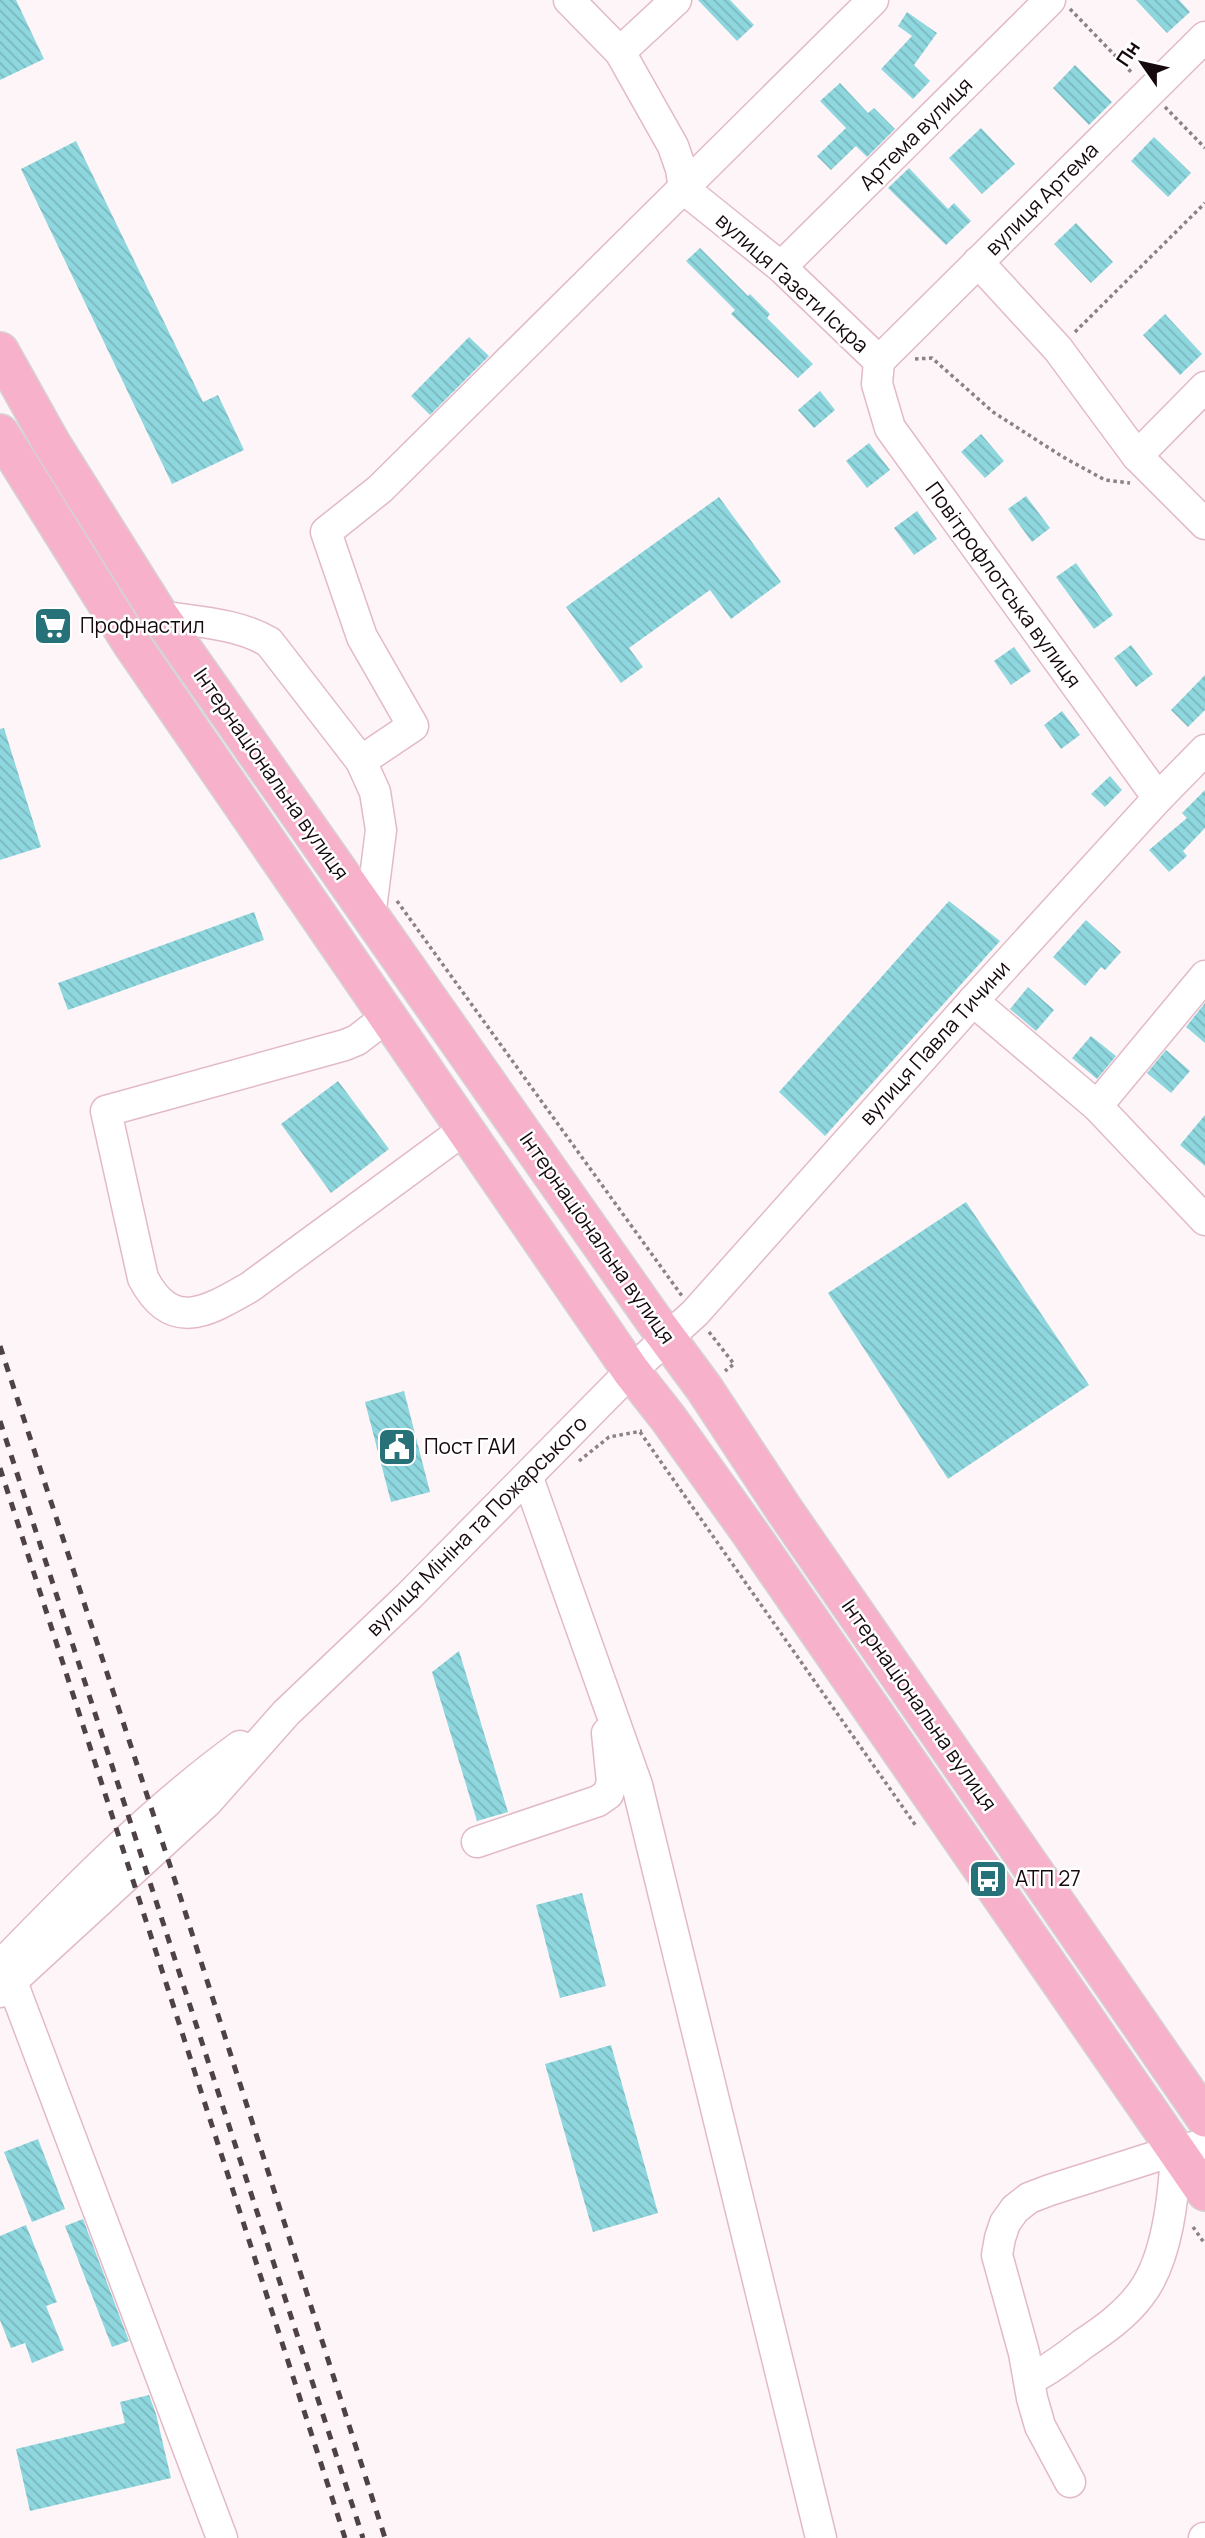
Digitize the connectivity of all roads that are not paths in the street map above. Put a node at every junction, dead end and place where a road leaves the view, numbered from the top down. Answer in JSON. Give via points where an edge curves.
{"nodes":[{"id":1,"x":569,"y":0,"type":"edge"},
{"id":2,"x":676,"y":0,"type":"edge"},
{"id":3,"x":873,"y":0,"type":"edge"},
{"id":4,"x":1050,"y":0,"type":"edge"},
{"id":5,"x":1205,"y":37,"type":"edge"},
{"id":6,"x":620,"y":52,"type":"junction"},
{"id":7,"x":684,"y":189,"type":"junction"},
{"id":8,"x":978,"y":262,"type":"junction"},
{"id":9,"x":781,"y":267,"type":"junction"},
{"id":10,"x":0,"y":351,"type":"edge"},
{"id":11,"x":879,"y":361,"type":"junction"},
{"id":12,"x":1205,"y":387,"type":"edge"},
{"id":13,"x":0,"y":433,"type":"edge"},
{"id":14,"x":1134,"y":470,"type":"junction"},
{"id":15,"x":1205,"y":524,"type":"edge"},
{"id":16,"x":160,"y":615,"type":"junction"},
{"id":17,"x":1205,"y":750,"type":"edge"},
{"id":18,"x":361,"y":761,"type":"junction"},
{"id":19,"x":1158,"y":798,"type":"junction"},
{"id":20,"x":370,"y":917,"type":"junction"},
{"id":21,"x":1205,"y":976,"type":"edge"},
{"id":22,"x":973,"y":1001,"type":"junction"},
{"id":23,"x":388,"y":1016,"type":"junction"},
{"id":24,"x":1097,"y":1106,"type":"junction"},
{"id":25,"x":465,"y":1129,"type":"junction"},
{"id":26,"x":1205,"y":1220,"type":"edge"},
{"id":27,"x":668,"y":1339,"type":"junction"},
{"id":28,"x":631,"y":1371,"type":"junction"},
{"id":29,"x":528,"y":1478,"type":"junction"},
{"id":30,"x":601,"y":1678,"type":"junction"},
{"id":31,"x":477,"y":1842,"type":"dead end"},
{"id":32,"x":4,"y":1980,"type":"edge"},
{"id":33,"x":1205,"y":2118,"type":"edge"},
{"id":34,"x":1191,"y":2148,"type":"edge"},
{"id":35,"x":1189,"y":2195,"type":"edge"},
{"id":36,"x":1029,"y":2380,"type":"junction"},
{"id":37,"x":1070,"y":2482,"type":"dead end"},
{"id":38,"x":222,"y":2538,"type":"edge"},
{"id":39,"x":821,"y":2538,"type":"edge"}],
"edges":[{"from":1,"to":6,"type":"street"},
{"from":2,"to":6,"type":"street"},
{"from":3,"to":7,"type":"street"},
{"from":4,"to":9,"type":"street","name":"Артема вулиця"},
{"from":5,"to":8,"type":"street","name":"вулиця Артема"},
{"from":6,"to":7,"type":"street","via":[[673,146]]},
{"from":7,"to":9,"type":"street","name":"вулиця Газети Іскра"},
{"from":7,"to":18,"type":"street","via":[[380,489],[326,532],[362,637],[413,726]]},
{"from":8,"to":11,"type":"street","name":"вулиця Артема"},
{"from":8,"to":14,"type":"street","via":[[1058,349]]},
{"from":9,"to":11,"type":"street","name":"вулиця Газети Іскра"},
{"from":10,"to":16,"type":"main road","name":"Інтернаціональна вулиця","via":[[52,444]]},
{"from":11,"to":19,"type":"street","name":"Повітрофлотська вулиця","via":[[877,384],[890,428]]},
{"from":12,"to":14,"type":"street"},
{"from":13,"to":23,"type":"main road","name":"Інтернаціональна вулиця","via":[[131,643]]},
{"from":14,"to":15,"type":"street"},
{"from":16,"to":18,"type":"street","via":[[232,628],[269,642]]},
{"from":16,"to":20,"type":"main road","name":"Інтернаціональна вулиця"},
{"from":17,"to":19,"type":"street","name":"вулиця Павла Тичини"},
{"from":18,"to":20,"type":"street","via":[[380,811]]},
{"from":19,"to":22,"type":"street","name":"вулиця Павла Тичини"},
{"from":20,"to":27,"type":"main road","name":"Інтернаціональна вулиця"},
{"from":21,"to":24,"type":"street"},
{"from":22,"to":24,"type":"street"},
{"from":22,"to":27,"type":"street","name":"вулиця Павла Тичини"},
{"from":23,"to":25,"type":"main road","name":"Інтернаціональна вулиця"},
{"from":23,"to":25,"type":"street","via":[[345,1045],[106,1111],[149,1291],[171,1309],[212,1310]]},
{"from":24,"to":26,"type":"street"},
{"from":25,"to":28,"type":"main road","name":"Інтернаціональна вулиця"},
{"from":27,"to":28,"type":"street","name":"вулиця Мініна та Пожарського"},
{"from":27,"to":33,"type":"main road","name":"Інтернаціональна вулиця"},
{"from":28,"to":29,"type":"street","name":"вулиця Мініна та Пожарського"},
{"from":28,"to":34,"type":"main road","name":"Інтернаціональна вулиця","via":[[654,1425]]},
{"from":29,"to":30,"type":"street"},
{"from":29,"to":32,"type":"street","name":"вулиця Мініна та Пожарського","via":[[286,1713],[207,1802]]},
{"from":30,"to":31,"type":"street","via":[[612,1782],[608,1794]]},
{"from":30,"to":39,"type":"street","via":[[637,1785]]},
{"from":32,"to":38,"type":"street"},
{"from":34,"to":35,"type":"main road","name":"Інтернаціональна вулиця"},
{"from":34,"to":36,"type":"street","via":[[1029,2198],[1005,2223],[998,2255]]},
{"from":35,"to":36,"type":"street","via":[[1141,2294],[1110,2325]]},
{"from":36,"to":37,"type":"street","via":[[1040,2426]]}]}
